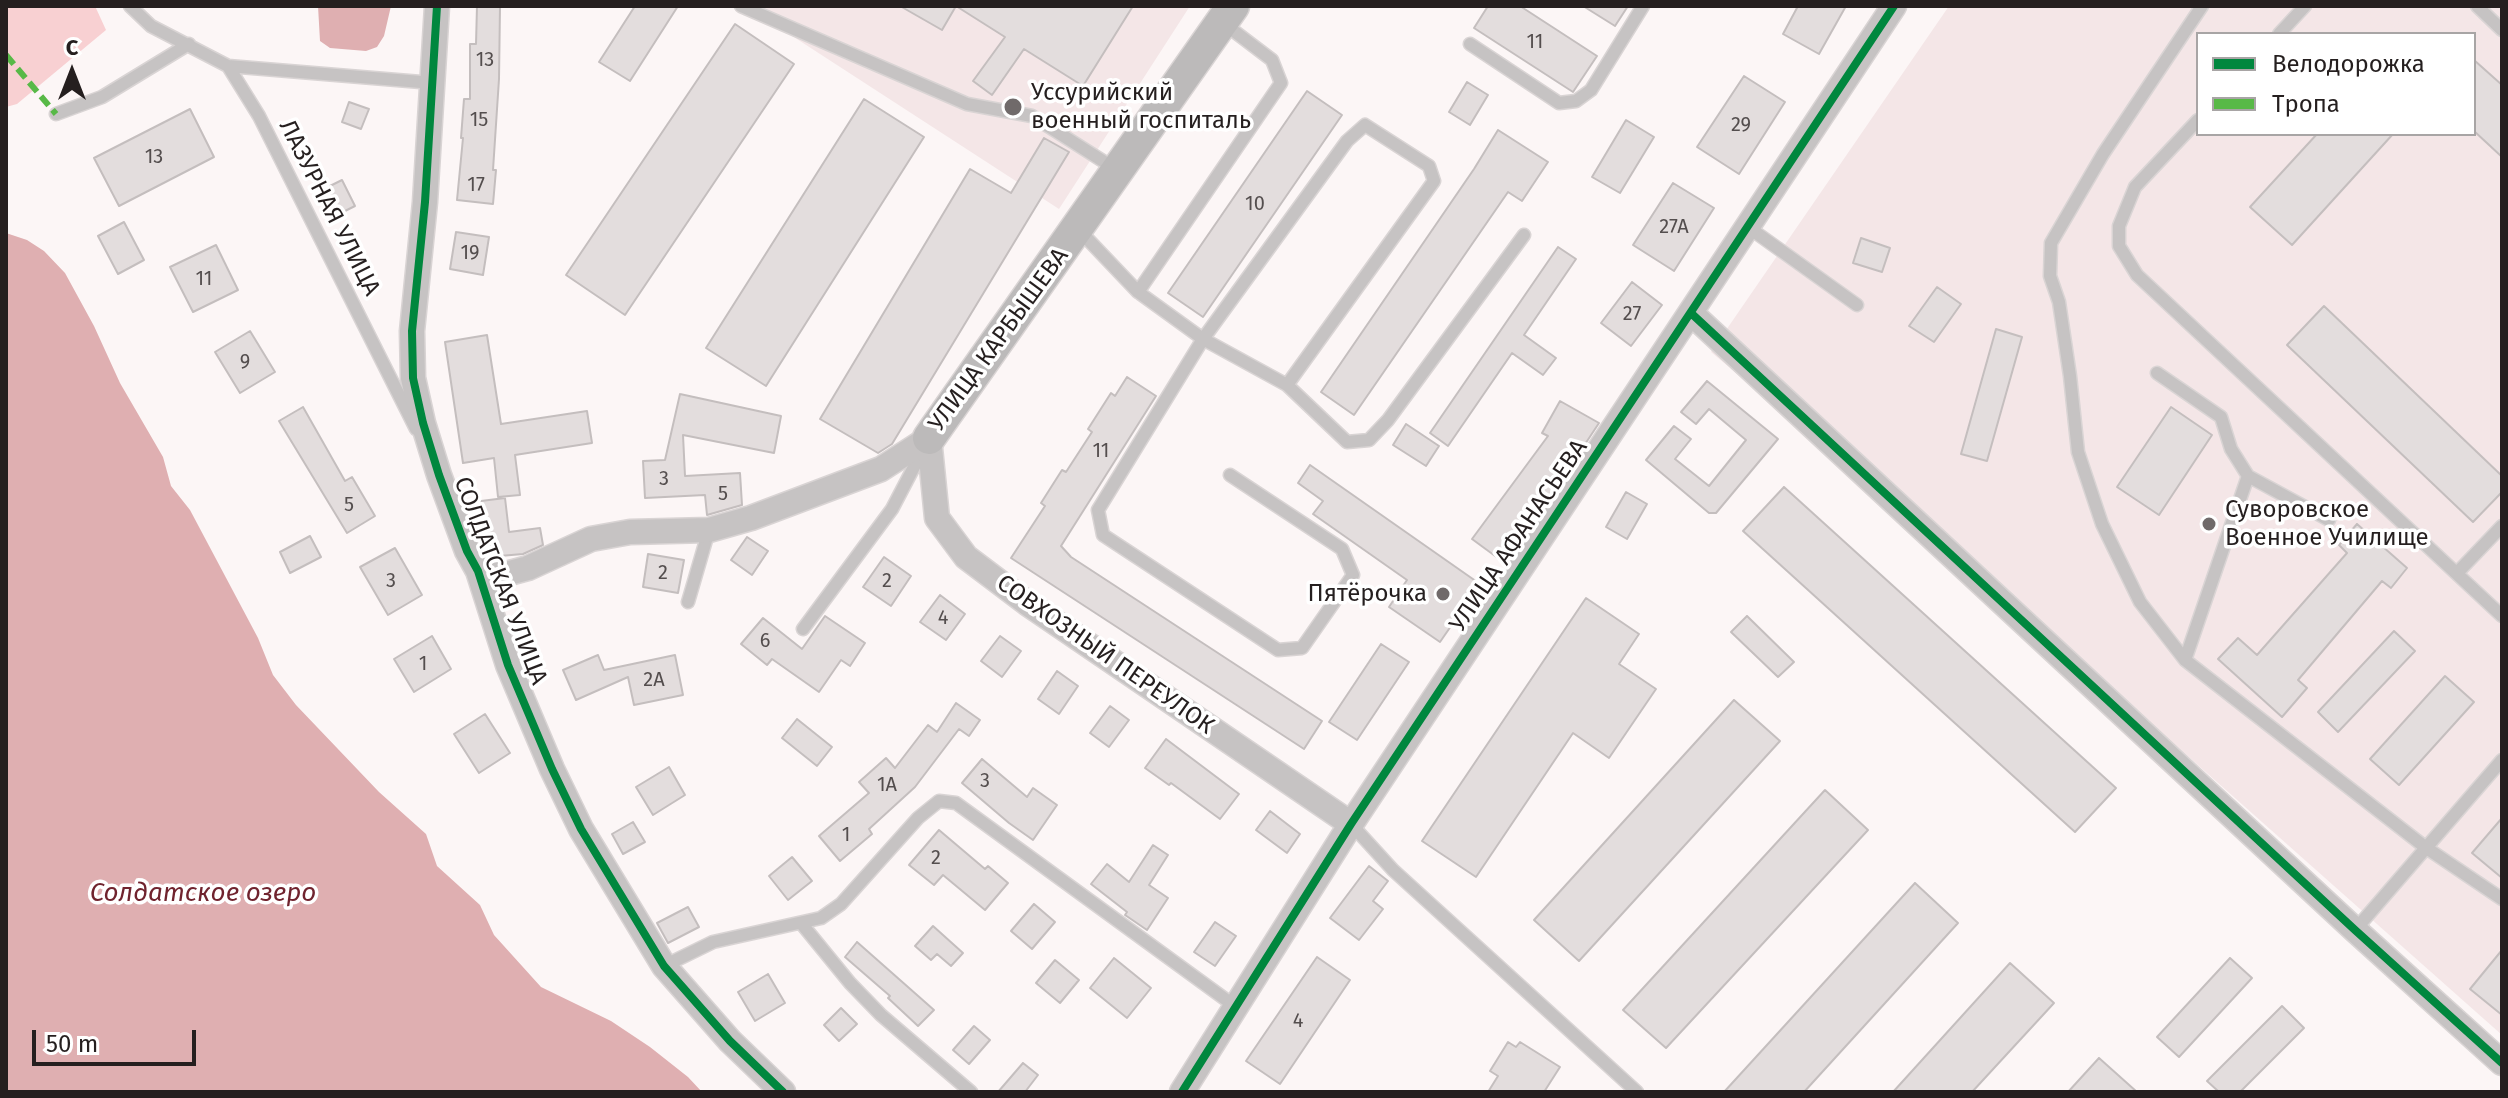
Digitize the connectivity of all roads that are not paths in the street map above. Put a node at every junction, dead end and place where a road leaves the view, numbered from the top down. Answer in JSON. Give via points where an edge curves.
{"nodes":[{"id":1,"x":130,"y":6,"type":"edge"},
{"id":2,"x":437,"y":6,"type":"edge"},
{"id":3,"x":741,"y":6,"type":"edge"},
{"id":4,"x":1643,"y":6,"type":"edge"},
{"id":5,"x":1894,"y":6,"type":"edge"},
{"id":6,"x":2202,"y":6,"type":"edge"},
{"id":7,"x":2305,"y":6,"type":"edge"},
{"id":8,"x":2477,"y":6,"type":"edge"},
{"id":9,"x":1227,"y":14,"type":"edge"},
{"id":10,"x":2502,"y":30,"type":"edge"},
{"id":11,"x":2281,"y":32,"type":"edge"},
{"id":12,"x":189,"y":44,"type":"junction"},
{"id":13,"x":1470,"y":44,"type":"dead end"},
{"id":14,"x":228,"y":66,"type":"junction"},
{"id":15,"x":433,"y":83,"type":"junction"},
{"id":16,"x":56,"y":114,"type":"dead end"},
{"id":17,"x":2196,"y":122,"type":"edge"},
{"id":18,"x":1117,"y":170,"type":"junction"},
{"id":19,"x":1748,"y":227,"type":"junction"},
{"id":20,"x":1078,"y":229,"type":"junction"},
{"id":21,"x":1524,"y":235,"type":"dead end"},
{"id":22,"x":1138,"y":292,"type":"junction"},
{"id":23,"x":1857,"y":305,"type":"dead end"},
{"id":24,"x":1692,"y":314,"type":"junction"},
{"id":25,"x":1203,"y":339,"type":"junction"},
{"id":26,"x":2157,"y":373,"type":"dead end"},
{"id":27,"x":1287,"y":385,"type":"junction"},
{"id":28,"x":929,"y":438,"type":"junction"},
{"id":29,"x":439,"y":475,"type":"junction"},
{"id":30,"x":1230,"y":475,"type":"dead end"},
{"id":31,"x":2248,"y":476,"type":"junction"},
{"id":32,"x":2329,"y":520,"type":"dead end"},
{"id":33,"x":2502,"y":526,"type":"edge"},
{"id":34,"x":709,"y":530,"type":"junction"},
{"id":35,"x":478,"y":571,"type":"junction"},
{"id":36,"x":2457,"y":573,"type":"junction"},
{"id":37,"x":688,"y":602,"type":"dead end"},
{"id":38,"x":2502,"y":616,"type":"edge"},
{"id":39,"x":803,"y":629,"type":"dead end"},
{"id":40,"x":2185,"y":660,"type":"junction"},
{"id":41,"x":2502,"y":760,"type":"edge"},
{"id":42,"x":1351,"y":824,"type":"junction"},
{"id":43,"x":2425,"y":847,"type":"junction"},
{"id":44,"x":2502,"y":899,"type":"edge"},
{"id":45,"x":801,"y":923,"type":"junction"},
{"id":46,"x":2355,"y":930,"type":"junction"},
{"id":47,"x":664,"y":966,"type":"junction"},
{"id":48,"x":1236,"y":1007,"type":"junction"},
{"id":49,"x":2502,"y":1063,"type":"edge"},
{"id":50,"x":783,"y":1092,"type":"edge"},
{"id":51,"x":971,"y":1092,"type":"edge"},
{"id":52,"x":1182,"y":1092,"type":"edge"},
{"id":53,"x":1637,"y":1092,"type":"edge"}],
"edges":[{"from":1,"to":12,"type":"lane","name":"ЛАЗУРНАЯ УЛИЦА","via":[[151,26]]},
{"from":2,"to":15,"type":"street","name":"СОЛДАТСКАЯ УЛИЦА"},
{"from":3,"to":18,"type":"lane","via":[[967,104],[1032,116]]},
{"from":4,"to":13,"type":"lane","via":[[1591,90],[1576,101],[1559,103]]},
{"from":5,"to":19,"type":"street","name":"УЛИЦА АФАНАСЬЕВА"},
{"from":6,"to":40,"type":"lane","via":[[2060,225],[2051,243],[2050,276],[2059,302],[2078,452],[2102,524],[2140,602]]},
{"from":7,"to":11,"type":"lane"},
{"from":8,"to":10,"type":"lane"},
{"from":9,"to":18,"type":"street","name":"УЛИЦА КАРБЫШЕВА"},
{"from":9,"to":22,"type":"lane","via":[[1272,60],[1281,83]]},
{"from":12,"to":14,"type":"lane","name":"ЛАЗУРНАЯ УЛИЦА"},
{"from":12,"to":16,"type":"lane","via":[[102,97]]},
{"from":14,"to":15,"type":"lane"},
{"from":14,"to":29,"type":"lane","name":"ЛАЗУРНАЯ УЛИЦА","via":[[259,116]]},
{"from":15,"to":29,"type":"street","name":"СОЛДАТСКАЯ УЛИЦА","via":[[412,331],[413,378]]},
{"from":17,"to":36,"type":"lane","via":[[2135,187],[2119,226],[2119,246],[2137,275]]},
{"from":18,"to":20,"type":"street","name":"УЛИЦА КАРБЫШЕВА"},
{"from":19,"to":23,"type":"lane"},
{"from":19,"to":24,"type":"street","name":"УЛИЦА АФАНАСЬЕВА"},
{"from":20,"to":22,"type":"lane"},
{"from":20,"to":28,"type":"street","name":"УЛИЦА КАРБЫШЕВА"},
{"from":21,"to":27,"type":"lane","via":[[1369,440],[1347,442]]},
{"from":22,"to":25,"type":"lane"},
{"from":24,"to":42,"type":"street","name":"УЛИЦА АФАНАСЬЕВА"},
{"from":24,"to":46,"type":"street"},
{"from":25,"to":27,"type":"lane"},
{"from":25,"to":27,"type":"lane","via":[[1347,141],[1365,125],[1429,166],[1434,181]]},
{"from":25,"to":30,"type":"lane","via":[[1098,510],[1103,535],[1278,650],[1302,648],[1353,575],[1342,549]]},
{"from":26,"to":31,"type":"lane","via":[[2221,417],[2231,449]]},
{"from":28,"to":34,"type":"street","name":"УЛИЦА КАРБЫШЕВА","via":[[881,469]]},
{"from":28,"to":39,"type":"lane","via":[[892,509]]},
{"from":28,"to":42,"type":"street","name":"СОВХОЗНЫЙ ПЕРЕУЛОК","via":[[937,518],[966,557]]},
{"from":29,"to":35,"type":"street","name":"СОЛДАТСКАЯ УЛИЦА"},
{"from":31,"to":32,"type":"lane"},
{"from":31,"to":40,"type":"lane"},
{"from":33,"to":36,"type":"lane"},
{"from":34,"to":35,"type":"street","name":"УЛИЦА КАРБЫШЕВА","via":[[630,532],[591,539],[502,575]]},
{"from":34,"to":37,"type":"lane"},
{"from":35,"to":47,"type":"street","name":"СОЛДАТСКАЯ УЛИЦА","via":[[508,665],[552,769],[581,829]]},
{"from":36,"to":38,"type":"lane"},
{"from":40,"to":43,"type":"lane"},
{"from":41,"to":43,"type":"lane"},
{"from":42,"to":48,"type":"street","name":"УЛИЦА АФАНАСЬЕВА"},
{"from":42,"to":53,"type":"lane","via":[[1393,870]]},
{"from":43,"to":44,"type":"lane"},
{"from":43,"to":46,"type":"lane"},
{"from":45,"to":47,"type":"lane","via":[[713,942]]},
{"from":45,"to":48,"type":"lane","via":[[821,918],[841,904],[939,801],[956,803]]},
{"from":45,"to":51,"type":"lane","via":[[881,1015]]},
{"from":46,"to":49,"type":"street"},
{"from":47,"to":50,"type":"street","name":"СОЛДАТСКАЯ УЛИЦА"},
{"from":48,"to":52,"type":"street","name":"УЛИЦА АФАНАСЬЕВА"}]}
